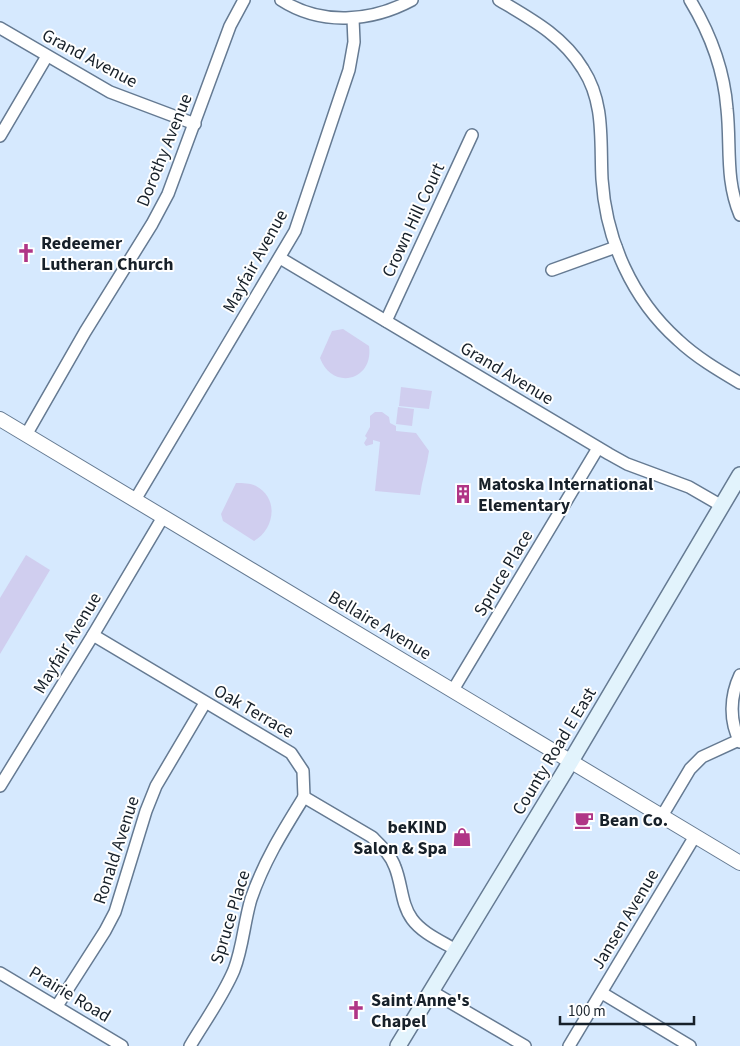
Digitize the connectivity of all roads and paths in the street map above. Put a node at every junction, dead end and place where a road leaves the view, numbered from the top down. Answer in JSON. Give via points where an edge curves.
{"nodes":[{"id":1,"x":244,"y":0,"type":"edge"},
{"id":2,"x":281,"y":0,"type":"edge"},
{"id":3,"x":412,"y":0,"type":"edge"},
{"id":4,"x":499,"y":0,"type":"edge"},
{"id":5,"x":690,"y":0,"type":"edge"},
{"id":6,"x":353,"y":18,"type":"junction"},
{"id":7,"x":0,"y":28,"type":"edge"},
{"id":8,"x":47,"y":56,"type":"junction"},
{"id":9,"x":194,"y":124,"type":"junction"},
{"id":10,"x":472,"y":135,"type":"dead end"},
{"id":11,"x":0,"y":136,"type":"edge"},
{"id":12,"x":740,"y":215,"type":"edge"},
{"id":13,"x":616,"y":247,"type":"junction"},
{"id":14,"x":280,"y":258,"type":"junction"},
{"id":15,"x":552,"y":270,"type":"dead end"},
{"id":16,"x":386,"y":321,"type":"junction"},
{"id":17,"x":740,"y":383,"type":"edge"},
{"id":18,"x":0,"y":420,"type":"edge"},
{"id":19,"x":26,"y":435,"type":"junction"},
{"id":20,"x":598,"y":448,"type":"junction"},
{"id":21,"x":740,"y":476,"type":"edge"},
{"id":22,"x":135,"y":500,"type":"junction"},
{"id":23,"x":722,"y":506,"type":"junction"},
{"id":24,"x":163,"y":517,"type":"junction"},
{"id":25,"x":93,"y":635,"type":"junction"},
{"id":26,"x":740,"y":675,"type":"edge"},
{"id":27,"x":453,"y":690,"type":"junction"},
{"id":28,"x":205,"y":703,"type":"junction"},
{"id":29,"x":739,"y":741,"type":"edge"},
{"id":30,"x":571,"y":761,"type":"junction"},
{"id":31,"x":0,"y":786,"type":"edge"},
{"id":32,"x":304,"y":797,"type":"junction"},
{"id":33,"x":662,"y":816,"type":"junction"},
{"id":34,"x":695,"y":836,"type":"junction"},
{"id":35,"x":740,"y":863,"type":"edge"},
{"id":36,"x":456,"y":950,"type":"junction"},
{"id":37,"x":0,"y":972,"type":"edge"},
{"id":38,"x":431,"y":991,"type":"junction"},
{"id":39,"x":602,"y":993,"type":"junction"},
{"id":40,"x":58,"y":1006,"type":"junction"},
{"id":41,"x":122,"y":1046,"type":"edge"},
{"id":42,"x":190,"y":1046,"type":"edge"},
{"id":43,"x":398,"y":1046,"type":"edge"},
{"id":44,"x":525,"y":1046,"type":"edge"},
{"id":45,"x":569,"y":1046,"type":"edge"},
{"id":46,"x":690,"y":1046,"type":"edge"}],
"edges":[{"from":1,"to":9,"type":"street","name":"Dorothy Avenue","via":[[230,26]]},
{"from":2,"to":6,"type":"street","via":[[318,16]]},
{"from":3,"to":6,"type":"street","via":[[383,13]]},
{"from":4,"to":13,"type":"street","via":[[564,44],[592,86],[601,119],[604,201]]},
{"from":5,"to":12,"type":"street","via":[[714,50],[724,85],[731,187]]},
{"from":6,"to":14,"type":"street","name":"Mayfair Avenue","via":[[354,42],[349,70],[304,210]]},
{"from":7,"to":8,"type":"street","name":"Grand Avenue"},
{"from":8,"to":9,"type":"street","name":"Grand Avenue","via":[[110,92]]},
{"from":8,"to":11,"type":"street"},
{"from":9,"to":19,"type":"street","name":"Dorothy Avenue","via":[[158,216],[85,332]]},
{"from":10,"to":16,"type":"street","name":"Crown Hill Court"},
{"from":13,"to":15,"type":"street"},
{"from":13,"to":17,"type":"street","via":[[634,286],[663,326],[697,356]]},
{"from":14,"to":16,"type":"street","name":"Grand Avenue"},
{"from":14,"to":22,"type":"street","name":"Mayfair Avenue"},
{"from":16,"to":20,"type":"street","name":"Grand Avenue"},
{"from":18,"to":19,"type":"street","name":"Bellaire Avenue"},
{"from":19,"to":22,"type":"street","name":"Bellaire Avenue"},
{"from":20,"to":23,"type":"street","name":"Grand Avenue","via":[[627,464],[689,487]]},
{"from":20,"to":27,"type":"street","name":"Spruce Place"},
{"from":21,"to":23,"type":"main road","name":"County Road E East"},
{"from":22,"to":24,"type":"street","name":"Bellaire Avenue"},
{"from":23,"to":30,"type":"main road","name":"County Road E East"},
{"from":24,"to":25,"type":"street","name":"Mayfair Avenue"},
{"from":24,"to":27,"type":"street","name":"Bellaire Avenue"},
{"from":25,"to":28,"type":"street","name":"Oak Terrace"},
{"from":25,"to":31,"type":"street","name":"Mayfair Avenue"},
{"from":26,"to":29,"type":"street","via":[[732,704],[732,718]]},
{"from":27,"to":30,"type":"street","name":"Bellaire Avenue"},
{"from":28,"to":32,"type":"street","name":"Oak Terrace","via":[[291,753],[303,771]]},
{"from":28,"to":40,"type":"street","name":"Ronald Avenue","via":[[156,786],[115,912]]},
{"from":29,"to":33,"type":"street","via":[[702,757],[690,768]]},
{"from":30,"to":33,"type":"street","name":"Bellaire Avenue"},
{"from":30,"to":36,"type":"main road","name":"County Road E East"},
{"from":32,"to":36,"type":"street","via":[[381,845],[395,867],[404,903],[413,920]]},
{"from":32,"to":42,"type":"street","name":"Spruce Place","via":[[269,854],[259,878],[247,914],[240,951],[226,987]]},
{"from":33,"to":34,"type":"street","name":"Bellaire Avenue"},
{"from":34,"to":35,"type":"street","name":"Bellaire Avenue"},
{"from":34,"to":39,"type":"street","name":"Jansen Avenue"},
{"from":36,"to":38,"type":"main road","name":"County Road E East"},
{"from":37,"to":40,"type":"street","name":"Prairie Road"},
{"from":38,"to":43,"type":"main road","name":"County Road E East"},
{"from":38,"to":44,"type":"street"},
{"from":39,"to":45,"type":"street","name":"Jansen Avenue"},
{"from":39,"to":46,"type":"street"},
{"from":40,"to":41,"type":"street","name":"Prairie Road"}]}
